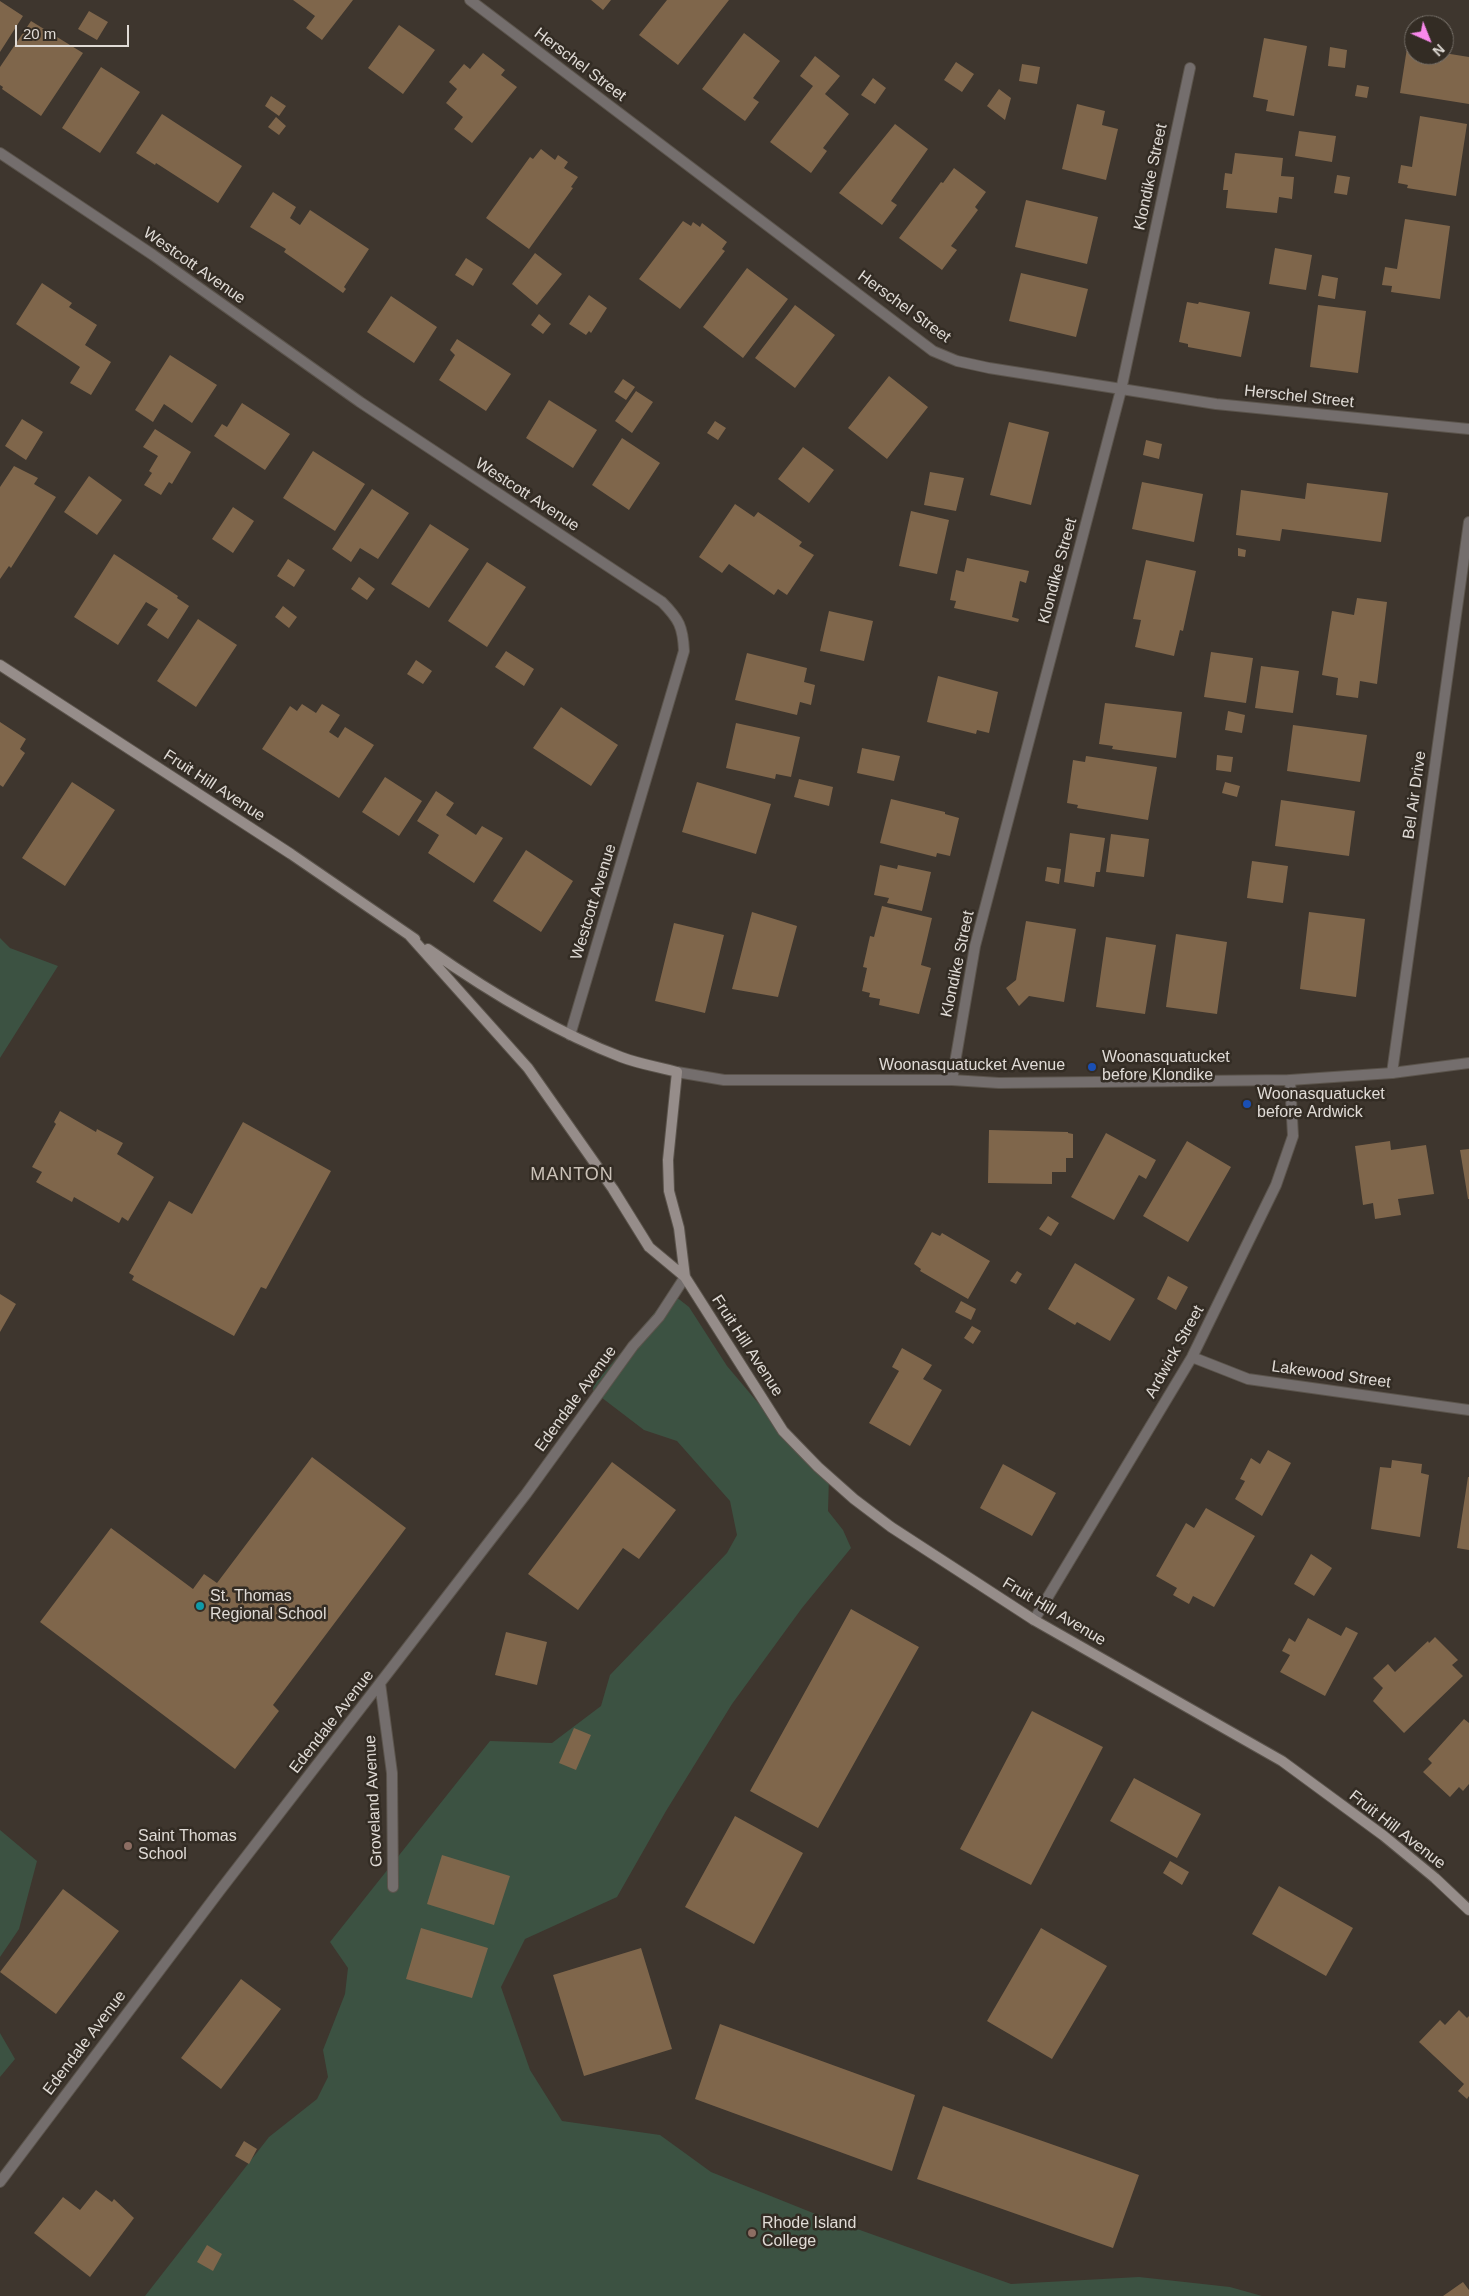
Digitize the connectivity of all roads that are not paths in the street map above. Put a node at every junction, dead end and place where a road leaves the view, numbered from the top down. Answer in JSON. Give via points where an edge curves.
{"nodes":[{"id":1,"x":470,"y":0,"type":"edge"},
{"id":2,"x":1190,"y":68,"type":"dead end"},
{"id":3,"x":0,"y":153,"type":"edge"},
{"id":4,"x":1121,"y":390,"type":"junction"},
{"id":5,"x":1469,"y":429,"type":"edge"},
{"id":6,"x":1469,"y":522,"type":"edge"},
{"id":7,"x":0,"y":665,"type":"edge"},
{"id":8,"x":410,"y":936,"type":"junction"},
{"id":9,"x":570,"y":1035,"type":"junction"},
{"id":10,"x":1469,"y":1063,"type":"edge"},
{"id":11,"x":677,"y":1072,"type":"junction"},
{"id":12,"x":1392,"y":1073,"type":"junction"},
{"id":13,"x":952,"y":1080,"type":"junction"},
{"id":14,"x":1290,"y":1080,"type":"junction"},
{"id":15,"x":685,"y":1277,"type":"junction"},
{"id":16,"x":1192,"y":1357,"type":"junction"},
{"id":17,"x":1469,"y":1410,"type":"edge"},
{"id":18,"x":1034,"y":1620,"type":"junction"},
{"id":19,"x":380,"y":1683,"type":"junction"},
{"id":20,"x":393,"y":1887,"type":"dead end"},
{"id":21,"x":1469,"y":1910,"type":"edge"},
{"id":22,"x":0,"y":2182,"type":"edge"}],
"edges":[{"from":1,"to":4,"type":"street","name":"Herschel Street","via":[[933,350],[957,361],[989,368]]},
{"from":2,"to":4,"type":"street","name":"Klondike Street"},
{"from":3,"to":9,"type":"street","name":"Westcott Avenue","via":[[153,255],[360,402],[662,602],[677,617],[684,635],[684,651]]},
{"from":4,"to":5,"type":"street","name":"Herschel Street","via":[[1216,404]]},
{"from":4,"to":13,"type":"street","name":"Klondike Street","via":[[975,946]]},
{"from":6,"to":12,"type":"street","name":"Bel Air Drive"},
{"from":7,"to":8,"type":"main road","name":"Fruit Hill Avenue","via":[[291,854]]},
{"from":8,"to":9,"type":"main road","name":"Fruit Hill Avenue","via":[[473,979]]},
{"from":8,"to":15,"type":"main road","name":"Fruit Hill Avenue","via":[[528,1068],[613,1189],[649,1247]]},
{"from":9,"to":11,"type":"main road","name":"Woonasquatucket Avenue","via":[[623,1058]]},
{"from":10,"to":12,"type":"street","name":"Woonasquatucket Avenue"},
{"from":11,"to":13,"type":"street","name":"Woonasquatucket Avenue","via":[[724,1080]]},
{"from":11,"to":15,"type":"main road","name":"Fruit Hill Avenue","via":[[668,1160],[669,1191],[679,1228]]},
{"from":12,"to":14,"type":"street","name":"Woonasquatucket Avenue"},
{"from":13,"to":14,"type":"street","name":"Woonasquatucket Avenue","via":[[1000,1083]]},
{"from":14,"to":16,"type":"street","name":"Ardwick Street","via":[[1293,1136],[1276,1185]]},
{"from":15,"to":18,"type":"main road","name":"Fruit Hill Avenue","via":[[783,1430],[818,1467],[891,1527]]},
{"from":15,"to":19,"type":"street","name":"Edendale Avenue","via":[[526,1494]]},
{"from":16,"to":17,"type":"street","name":"Lakewood Street","via":[[1248,1379]]},
{"from":16,"to":18,"type":"street","name":"Ardwick Street"},
{"from":18,"to":21,"type":"main road","name":"Fruit Hill Avenue","via":[[1282,1761],[1384,1836]]},
{"from":19,"to":20,"type":"street","name":"Groveland Avenue","via":[[392,1773]]},
{"from":19,"to":22,"type":"street","name":"Edendale Avenue"}]}
